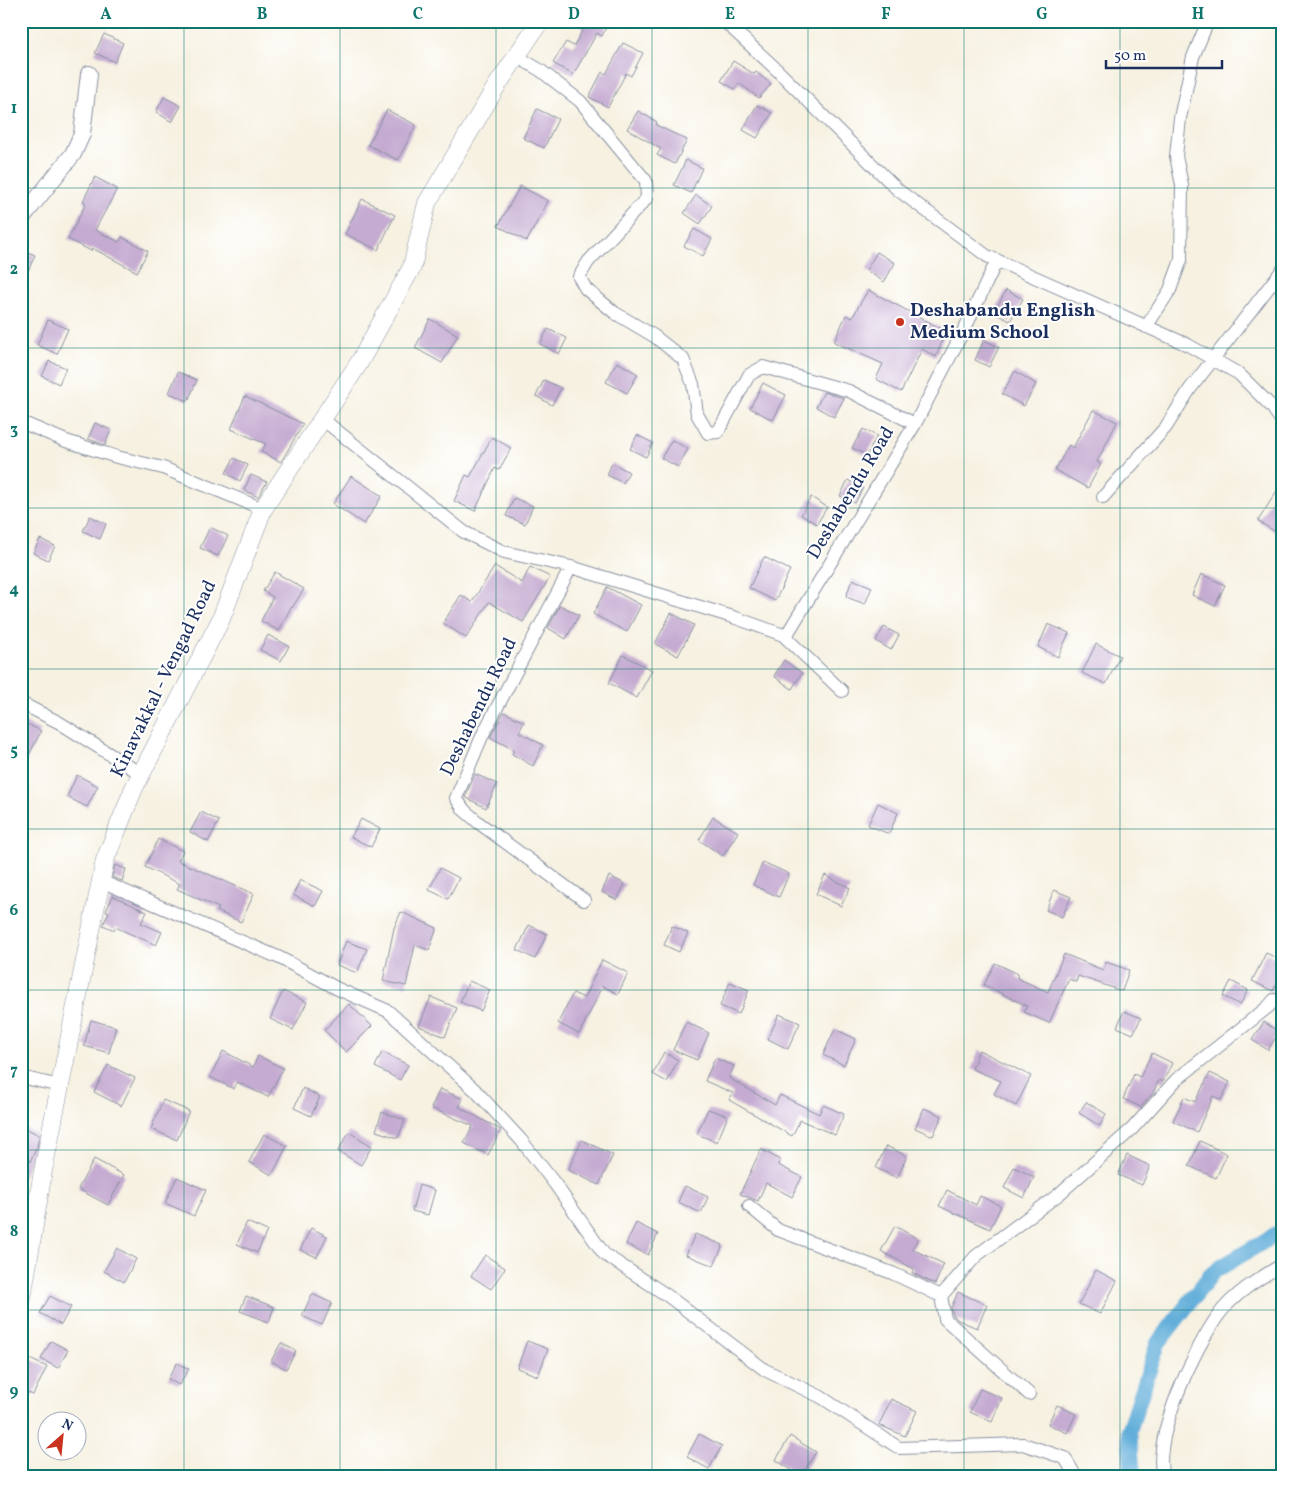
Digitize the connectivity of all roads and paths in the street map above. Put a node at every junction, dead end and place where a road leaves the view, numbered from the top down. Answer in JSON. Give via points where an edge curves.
{"nodes":[{"id":1,"x":540,"y":21,"type":"edge"},
{"id":2,"x":724,"y":21,"type":"edge"},
{"id":3,"x":1208,"y":21,"type":"edge"},
{"id":4,"x":516,"y":56,"type":"junction"},
{"id":5,"x":89,"y":74,"type":"dead end"},
{"id":6,"x":21,"y":218,"type":"edge"},
{"id":7,"x":996,"y":260,"type":"junction"},
{"id":8,"x":1283,"y":269,"type":"edge"},
{"id":9,"x":1146,"y":326,"type":"junction"},
{"id":10,"x":1212,"y":359,"type":"junction"},
{"id":11,"x":321,"y":418,"type":"junction"},
{"id":12,"x":21,"y":422,"type":"edge"},
{"id":13,"x":1283,"y":423,"type":"edge"},
{"id":14,"x":915,"y":424,"type":"junction"},
{"id":15,"x":1104,"y":497,"type":"dead end"},
{"id":16,"x":263,"y":509,"type":"junction"},
{"id":17,"x":571,"y":567,"type":"junction"},
{"id":18,"x":784,"y":636,"type":"junction"},
{"id":19,"x":842,"y":691,"type":"dead end"},
{"id":20,"x":21,"y":703,"type":"edge"},
{"id":21,"x":141,"y":774,"type":"junction"},
{"id":22,"x":101,"y":881,"type":"junction"},
{"id":23,"x":584,"y":900,"type":"dead end"},
{"id":24,"x":1283,"y":1004,"type":"edge"},
{"id":25,"x":21,"y":1077,"type":"edge"},
{"id":26,"x":60,"y":1086,"type":"junction"},
{"id":27,"x":749,"y":1206,"type":"dead end"},
{"id":28,"x":1283,"y":1264,"type":"edge"},
{"id":29,"x":941,"y":1296,"type":"junction"},
{"id":30,"x":21,"y":1304,"type":"edge"},
{"id":31,"x":1029,"y":1394,"type":"dead end"},
{"id":32,"x":1076,"y":1477,"type":"edge"},
{"id":33,"x":1162,"y":1477,"type":"edge"}],
"edges":[{"from":1,"to":4,"type":"main road","name":"Kinavakkal - Vengad Road"},
{"from":2,"to":7,"type":"street","via":[[898,190]]},
{"from":3,"to":9,"type":"street","via":[[1194,57],[1180,118],[1176,156],[1182,185],[1181,260],[1170,290]]},
{"from":4,"to":11,"type":"main road","name":"Kinavakkal - Vengad Road","via":[[426,203],[412,267],[359,363]]},
{"from":4,"to":14,"type":"street","name":"Deshabendu Road","via":[[580,101],[646,181],[647,198],[588,262],[579,277],[586,289],[615,313],[654,336],[683,359],[693,384],[696,414],[708,433],[718,432],[749,375],[763,367],[849,391]]},
{"from":5,"to":6,"type":"street","via":[[82,134],[72,154]]},
{"from":7,"to":9,"type":"street"},
{"from":7,"to":14,"type":"street"},
{"from":8,"to":10,"type":"street"},
{"from":9,"to":10,"type":"street"},
{"from":10,"to":13,"type":"street","via":[[1239,374],[1272,407]]},
{"from":10,"to":15,"type":"street","via":[[1166,427]]},
{"from":11,"to":16,"type":"main road","name":"Kinavakkal - Vengad Road"},
{"from":11,"to":17,"type":"street","via":[[464,532],[504,552]]},
{"from":12,"to":16,"type":"street","via":[[66,441],[163,468]]},
{"from":14,"to":18,"type":"street","name":"Deshabendu Road","via":[[799,619],[790,633]]},
{"from":16,"to":21,"type":"main road","name":"Kinavakkal - Vengad Road","via":[[221,619]]},
{"from":17,"to":18,"type":"street"},
{"from":17,"to":23,"type":"street","name":"Deshabendu Road","via":[[483,734],[456,798],[479,823]]},
{"from":18,"to":19,"type":"street"},
{"from":20,"to":21,"type":"street","via":[[60,723]]},
{"from":21,"to":22,"type":"main road","name":"Kinavakkal - Vengad Road","via":[[105,860]]},
{"from":22,"to":26,"type":"main road","name":"Kinavakkal - Vengad Road"},
{"from":22,"to":32,"type":"street","via":[[280,958],[388,1011],[475,1090],[521,1140],[604,1254],[668,1296],[765,1370],[821,1397],[899,1448],[1023,1444],[1065,1458]]},
{"from":24,"to":29,"type":"street","via":[[1274,1000],[1176,1080],[1132,1129],[1058,1195],[976,1256]]},
{"from":25,"to":26,"type":"street"},
{"from":26,"to":30,"type":"main road","name":"Kinavakkal - Vengad Road"},
{"from":27,"to":29,"type":"street","via":[[778,1230],[892,1273]]},
{"from":28,"to":33,"type":"street","via":[[1251,1284],[1218,1316],[1168,1418],[1159,1464]]},
{"from":29,"to":31,"type":"street","via":[[945,1319]]}]}
